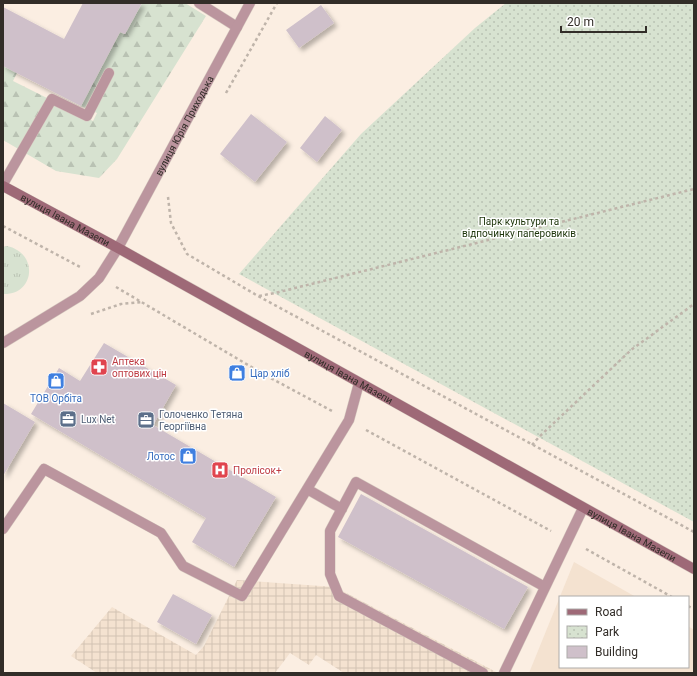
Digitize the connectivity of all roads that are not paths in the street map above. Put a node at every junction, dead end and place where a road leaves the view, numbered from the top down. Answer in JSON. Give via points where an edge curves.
{"nodes":[{"id":1,"x":199,"y":3,"type":"edge"},
{"id":2,"x":250,"y":3,"type":"edge"},
{"id":3,"x":237,"y":27,"type":"junction"},
{"id":4,"x":109,"y":73,"type":"dead end"},
{"id":5,"x":3,"y":185,"type":"edge"},
{"id":6,"x":118,"y":248,"type":"junction"},
{"id":7,"x":3,"y":343,"type":"edge"},
{"id":8,"x":359,"y":383,"type":"junction"},
{"id":9,"x":307,"y":489,"type":"junction"},
{"id":10,"x":583,"y":508,"type":"junction"},
{"id":11,"x":342,"y":509,"type":"junction"},
{"id":12,"x":3,"y":529,"type":"edge"},
{"id":13,"x":694,"y":569,"type":"edge"},
{"id":14,"x":545,"y":587,"type":"junction"},
{"id":15,"x":483,"y":673,"type":"edge"},
{"id":16,"x":504,"y":673,"type":"edge"}],
"edges":[{"from":1,"to":3,"type":"street"},
{"from":2,"to":3,"type":"street","name":"вулиця Юрія Приходька"},
{"from":3,"to":6,"type":"street","name":"вулиця Юрія Приходька"},
{"from":4,"to":5,"type":"street","via":[[87,116],[52,99]]},
{"from":5,"to":6,"type":"main road","name":"вулиця Івана Мазепи"},
{"from":6,"to":7,"type":"street","name":"вулиця Юрія Приходька","via":[[99,278],[80,296]]},
{"from":6,"to":8,"type":"main road","name":"вулиця Івана Мазепи"},
{"from":8,"to":9,"type":"street","via":[[349,420]]},
{"from":8,"to":10,"type":"main road","name":"вулиця Івана Мазепи"},
{"from":9,"to":11,"type":"street"},
{"from":9,"to":12,"type":"street","via":[[242,596],[183,566],[161,533],[44,469]]},
{"from":10,"to":13,"type":"main road","name":"вулиця Івана Мазепи"},
{"from":10,"to":14,"type":"street"},
{"from":11,"to":14,"type":"street","via":[[356,482]]},
{"from":11,"to":15,"type":"street","via":[[330,531],[330,574],[340,596]]},
{"from":14,"to":16,"type":"street"}]}
